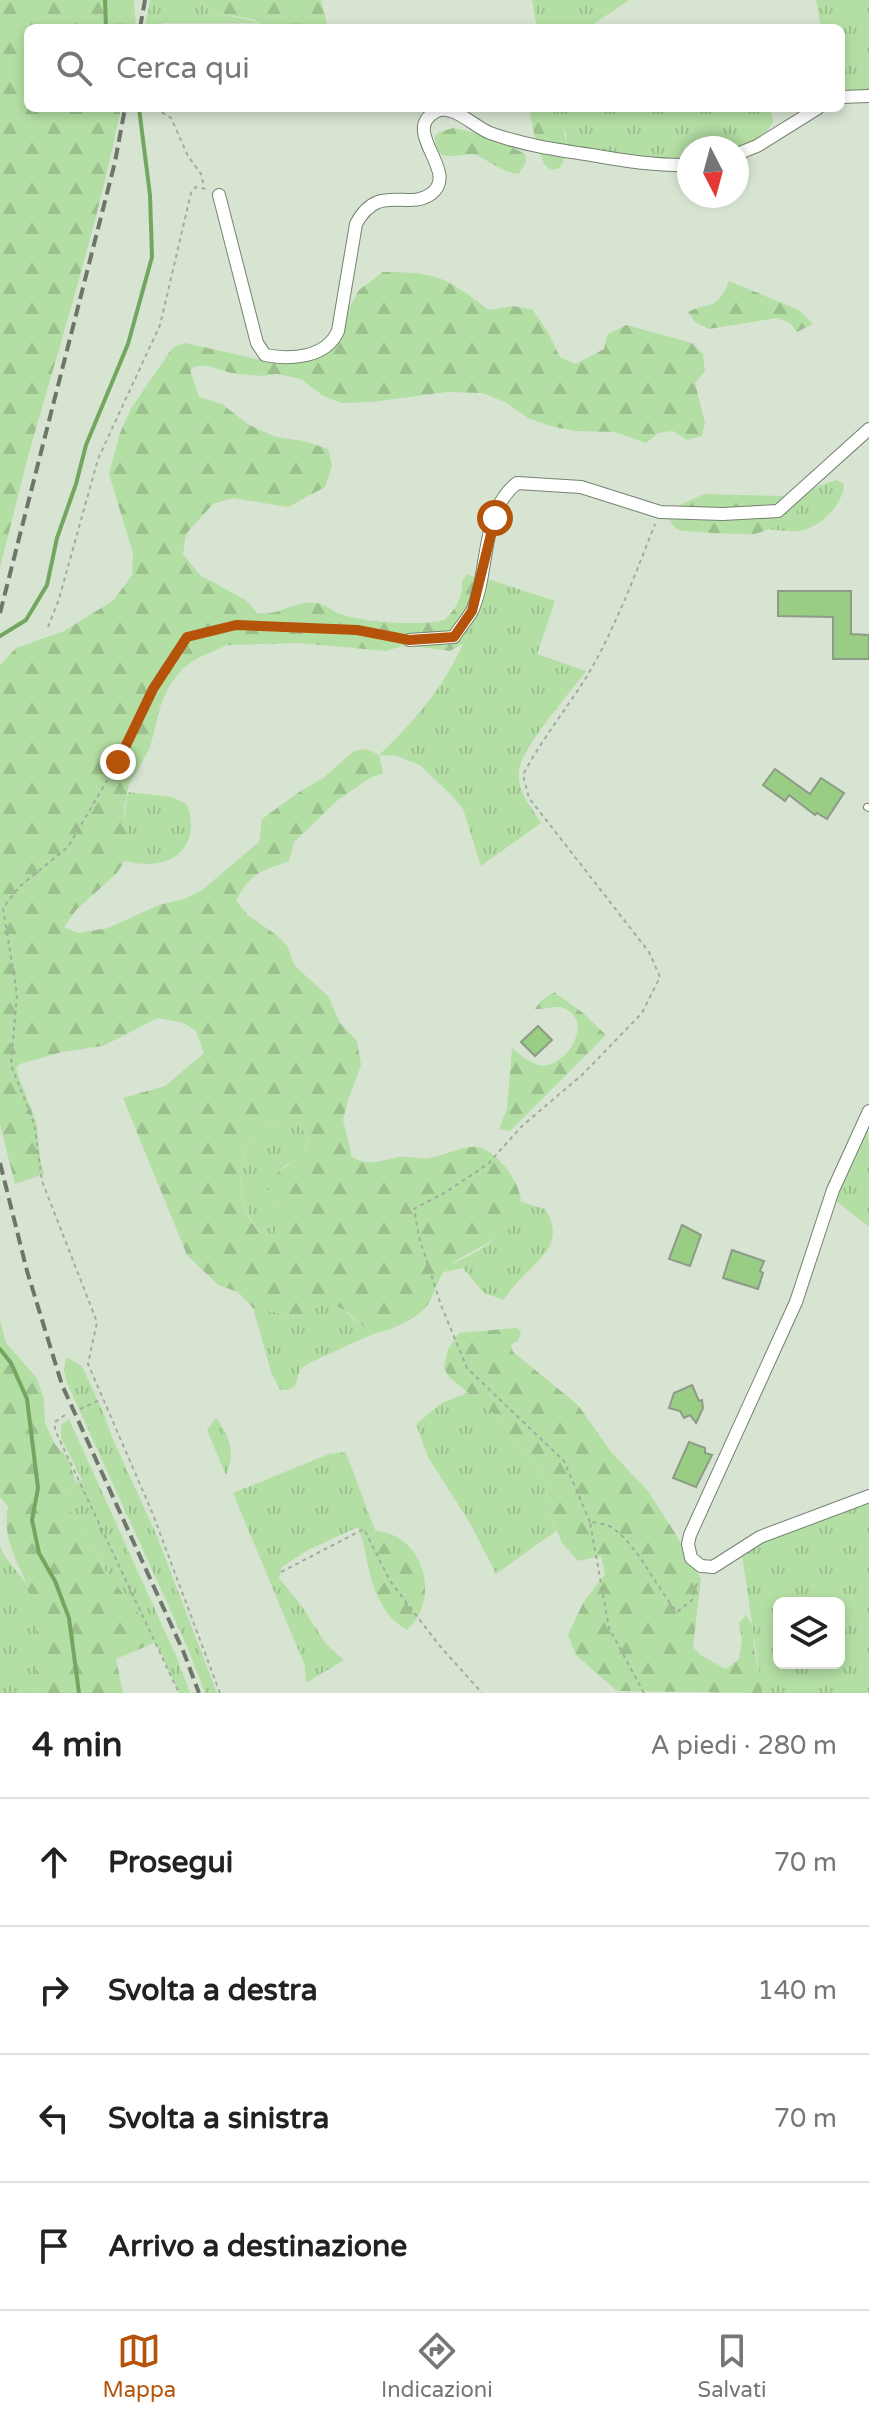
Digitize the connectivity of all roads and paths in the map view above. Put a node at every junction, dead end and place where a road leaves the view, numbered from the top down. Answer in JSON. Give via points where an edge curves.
{"nodes":[{"id":1,"x":869,"y":96,"type":"edge"},
{"id":2,"x":845,"y":97,"type":"edge"},
{"id":3,"x":161,"y":112,"type":"edge"},
{"id":4,"x":435,"y":112,"type":"edge"},
{"id":5,"x":454,"y":112,"type":"edge"},
{"id":6,"x":812,"y":112,"type":"edge"},
{"id":7,"x":749,"y":149,"type":"edge"},
{"id":8,"x":677,"y":165,"type":"edge"},
{"id":9,"x":204,"y":188,"type":"junction"},
{"id":10,"x":219,"y":195,"type":"joint"},
{"id":11,"x":869,"y":429,"type":"edge"},
{"id":12,"x":660,"y":512,"type":"junction"},
{"id":13,"x":48,"y":627,"type":"dead end"},
{"id":14,"x":409,"y":640,"type":"joint"},
{"id":15,"x":869,"y":1111,"type":"edge"},
{"id":16,"x":101,"y":1399,"type":"junction"},
{"id":17,"x":80,"y":1409,"type":"dead end"},
{"id":18,"x":65,"y":1415,"type":"dead end"},
{"id":19,"x":869,"y":1496,"type":"edge"},
{"id":20,"x":590,"y":1522,"type":"junction"},
{"id":21,"x":701,"y":1566,"type":"junction"},
{"id":22,"x":281,"y":1572,"type":"dead end"},
{"id":23,"x":179,"y":1693,"type":"edge"},
{"id":24,"x":220,"y":1693,"type":"edge"},
{"id":25,"x":482,"y":1693,"type":"edge"},
{"id":26,"x":644,"y":1693,"type":"edge"}],
"edges":[{"from":1,"to":2,"type":"street"},
{"from":3,"to":9,"type":"path","via":[[171,118]]},
{"from":4,"to":10,"type":"street","via":[[426,121],[424,134],[440,176],[437,187],[421,199],[386,200],[363,210],[356,224],[338,331],[325,349],[281,358],[265,355],[257,343]]},
{"from":5,"to":8,"type":"street","via":[[487,131],[533,146]]},
{"from":6,"to":7,"type":"street"},
{"from":9,"to":10,"type":"path"},
{"from":9,"to":13,"type":"path","via":[[191,193],[160,325],[98,459]]},
{"from":11,"to":12,"type":"street","via":[[778,511]]},
{"from":12,"to":14,"type":"street","via":[[581,487],[517,483],[502,498],[472,611],[454,637]]},
{"from":12,"to":20,"type":"path","via":[[587,675],[523,775],[529,798],[649,952],[660,977],[642,1013],[488,1164],[414,1209],[441,1305],[467,1368],[564,1461]]},
{"from":14,"to":16,"type":"path","via":[[357,630],[236,625],[187,637],[68,847],[19,887],[3,908],[17,994],[11,1065],[34,1123],[42,1181],[97,1322],[88,1364]]},
{"from":15,"to":21,"type":"street","via":[[833,1190],[800,1292],[690,1535],[691,1558]]},
{"from":16,"to":17,"type":"path"},
{"from":16,"to":24,"type":"path","via":[[152,1512]]},
{"from":18,"to":23,"type":"path","via":[[55,1422],[55,1430]]},
{"from":19,"to":21,"type":"street","via":[[760,1537],[713,1567]]},
{"from":20,"to":21,"type":"path","via":[[612,1527],[677,1612],[692,1600]]},
{"from":20,"to":26,"type":"path","via":[[609,1628]]},
{"from":22,"to":25,"type":"path","via":[[364,1529],[390,1581]]}]}
